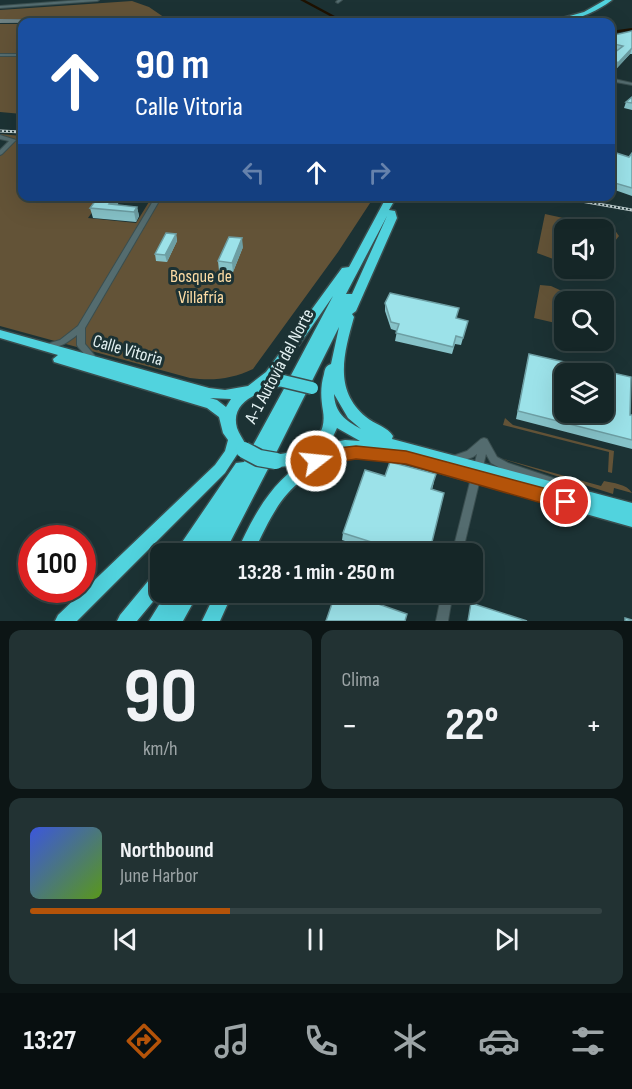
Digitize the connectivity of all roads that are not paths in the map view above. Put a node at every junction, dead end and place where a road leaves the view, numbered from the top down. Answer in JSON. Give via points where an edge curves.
{"nodes":[{"id":1,"x":0,"y":0,"type":"edge"},
{"id":2,"x":6,"y":0,"type":"edge"},
{"id":3,"x":32,"y":0,"type":"edge"},
{"id":4,"x":95,"y":0,"type":"edge"},
{"id":5,"x":608,"y":0,"type":"edge"},
{"id":6,"x":87,"y":1,"type":"edge"},
{"id":7,"x":616,"y":1,"type":"edge"},
{"id":8,"x":0,"y":6,"type":"edge"},
{"id":9,"x":596,"y":10,"type":"junction"},
{"id":10,"x":566,"y":18,"type":"edge"},
{"id":11,"x":573,"y":18,"type":"edge"},
{"id":12,"x":0,"y":54,"type":"edge"},
{"id":13,"x":18,"y":54,"type":"edge"},
{"id":14,"x":615,"y":80,"type":"edge"},
{"id":15,"x":632,"y":84,"type":"edge"},
{"id":16,"x":0,"y":137,"type":"edge"},
{"id":17,"x":0,"y":153,"type":"edge"},
{"id":18,"x":156,"y":201,"type":"edge"},
{"id":19,"x":390,"y":201,"type":"edge"},
{"id":20,"x":396,"y":201,"type":"edge"},
{"id":21,"x":386,"y":215,"type":"junction"},
{"id":22,"x":348,"y":317,"type":"junction"},
{"id":23,"x":81,"y":328,"type":"junction"},
{"id":24,"x":0,"y":334,"type":"edge"},
{"id":25,"x":0,"y":342,"type":"edge"},
{"id":26,"x":53,"y":345,"type":"dead end"},
{"id":27,"x":92,"y":356,"type":"dead end"},
{"id":28,"x":252,"y":389,"type":"junction"},
{"id":29,"x":285,"y":398,"type":"junction"},
{"id":30,"x":329,"y":407,"type":"junction"},
{"id":31,"x":229,"y":421,"type":"junction"},
{"id":32,"x":484,"y":442,"type":"junction"},
{"id":33,"x":239,"y":445,"type":"junction"},
{"id":34,"x":306,"y":454,"type":"junction"},
{"id":35,"x":406,"y":458,"type":"junction"},
{"id":36,"x":451,"y":459,"type":"junction"},
{"id":37,"x":476,"y":471,"type":"junction"},
{"id":38,"x":591,"y":498,"type":"junction"},
{"id":39,"x":632,"y":510,"type":"edge"},
{"id":40,"x":632,"y":520,"type":"edge"},
{"id":41,"x":190,"y":543,"type":"edge"},
{"id":42,"x":207,"y":543,"type":"edge"},
{"id":43,"x":221,"y":543,"type":"edge"},
{"id":44,"x":248,"y":543,"type":"edge"},
{"id":45,"x":249,"y":543,"type":"edge"},
{"id":46,"x":460,"y":543,"type":"edge"},
{"id":47,"x":150,"y":592,"type":"edge"},
{"id":48,"x":178,"y":603,"type":"edge"},
{"id":49,"x":181,"y":603,"type":"edge"},
{"id":50,"x":220,"y":603,"type":"edge"},
{"id":51,"x":446,"y":603,"type":"edge"},
{"id":52,"x":66,"y":618,"type":"edge"},
{"id":53,"x":126,"y":621,"type":"edge"},
{"id":54,"x":158,"y":621,"type":"edge"},
{"id":55,"x":173,"y":621,"type":"edge"},
{"id":56,"x":211,"y":621,"type":"edge"},
{"id":57,"x":442,"y":621,"type":"edge"}],
"edges":[{"from":1,"to":2,"type":"street"},
{"from":3,"to":8,"type":"street"},
{"from":4,"to":6,"type":"street"},
{"from":5,"to":9,"type":"highway"},
{"from":6,"to":8,"type":"street"},
{"from":7,"to":9,"type":"highway"},
{"from":9,"to":10,"type":"highway"},
{"from":9,"to":11,"type":"highway"},
{"from":12,"to":13,"type":"street"},
{"from":14,"to":15,"type":"street"},
{"from":16,"to":17,"type":"street","via":[[12,140]]},
{"from":18,"to":23,"type":"street"},
{"from":19,"to":21,"type":"highway","name":"A-1 Autovía del Norte"},
{"from":20,"to":21,"type":"highway","name":"A-1 Autovía del Norte"},
{"from":21,"to":22,"type":"highway","via":[[392,218]]},
{"from":21,"to":28,"type":"highway","via":[[271,375]]},
{"from":21,"to":29,"type":"highway","name":"A-1 Autovía del Norte"},
{"from":21,"to":43,"type":"highway","name":"A-1 Autovía del Norte"},
{"from":22,"to":30,"type":"highway","via":[[327,384]]},
{"from":22,"to":36,"type":"highway","via":[[336,367],[338,392],[346,406],[378,433]]},
{"from":23,"to":26,"type":"street"},
{"from":23,"to":27,"type":"street","via":[[81,345]]},
{"from":24,"to":28,"type":"highway","name":"Calle Vitoria","via":[[209,393],[225,395]]},
{"from":25,"to":31,"type":"highway","name":"Calle Vitoria","via":[[212,404]]},
{"from":28,"to":30,"type":"highway","bridge":true,"via":[[283,381],[298,383],[312,388]]},
{"from":28,"to":31,"type":"highway","via":[[235,403]]},
{"from":29,"to":41,"type":"highway"},
{"from":29,"to":42,"type":"highway","name":"A-1 Autovía del Norte"},
{"from":30,"to":34,"type":"highway","via":[[332,419],[328,435]]},
{"from":30,"to":36,"type":"highway","via":[[339,423],[361,436]]},
{"from":31,"to":33,"type":"highway"},
{"from":32,"to":36,"type":"street","via":[[470,454]]},
{"from":32,"to":37,"type":"street"},
{"from":32,"to":38,"type":"street","via":[[494,460],[505,466],[573,487]]},
{"from":33,"to":34,"type":"highway","bridge":true,"via":[[260,458],[276,460]]},
{"from":33,"to":52,"type":"highway","via":[[227,462]]},
{"from":34,"to":35,"type":"highway","via":[[364,446]]},
{"from":34,"to":44,"type":"highway","via":[[278,482]]},
{"from":35,"to":37,"type":"highway"},
{"from":35,"to":45,"type":"highway","via":[[356,452],[329,456],[308,465],[283,485]]},
{"from":36,"to":37,"type":"highway"},
{"from":37,"to":38,"type":"highway"},
{"from":37,"to":40,"type":"highway"},
{"from":37,"to":46,"type":"street"},
{"from":38,"to":39,"type":"highway"},
{"from":47,"to":53,"type":"highway"},
{"from":48,"to":54,"type":"highway"},
{"from":49,"to":55,"type":"highway"},
{"from":50,"to":56,"type":"highway"},
{"from":51,"to":57,"type":"street"}]}
